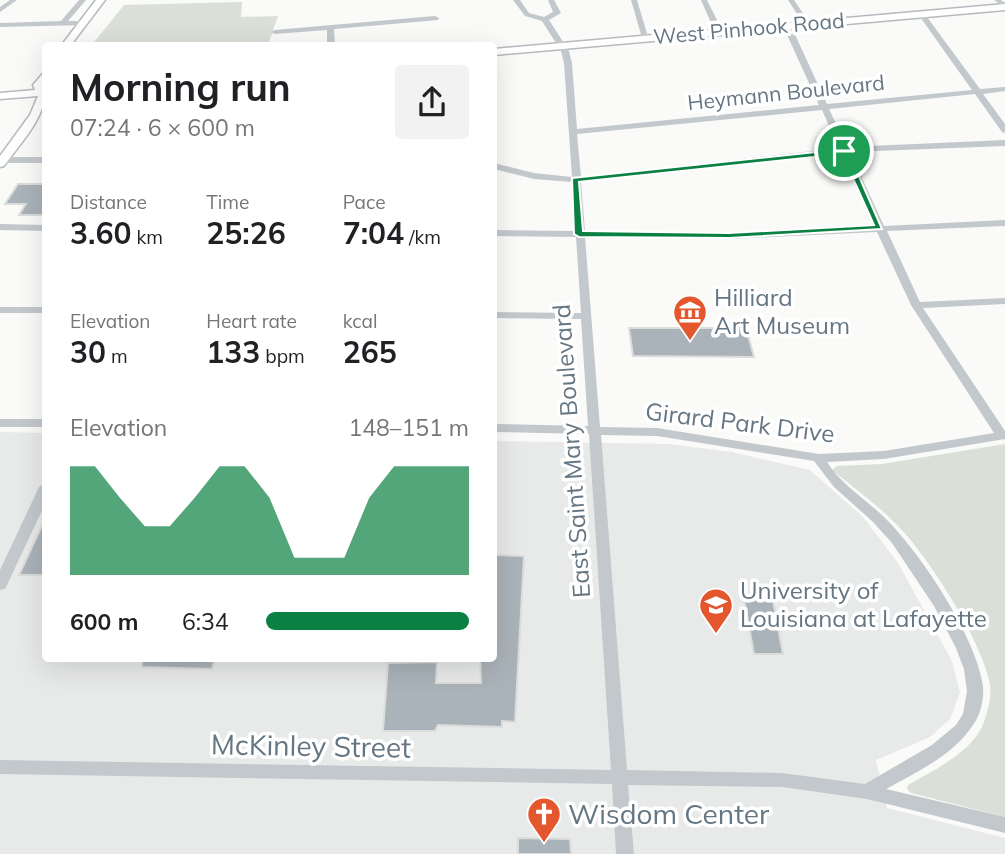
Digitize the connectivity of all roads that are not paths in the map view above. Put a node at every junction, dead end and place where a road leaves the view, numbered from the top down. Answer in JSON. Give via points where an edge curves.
{"nodes":[{"id":1,"x":14,"y":0,"type":"edge"},
{"id":2,"x":83,"y":0,"type":"edge"},
{"id":3,"x":101,"y":0,"type":"edge"},
{"id":4,"x":113,"y":0,"type":"edge"},
{"id":5,"x":516,"y":0,"type":"edge"},
{"id":6,"x":551,"y":0,"type":"edge"},
{"id":7,"x":634,"y":0,"type":"edge"},
{"id":8,"x":704,"y":0,"type":"edge"},
{"id":9,"x":792,"y":0,"type":"edge"},
{"id":10,"x":997,"y":0,"type":"edge"},
{"id":11,"x":1005,"y":6,"type":"edge"},
{"id":12,"x":0,"y":10,"type":"edge"},
{"id":13,"x":922,"y":14,"type":"junction"},
{"id":14,"x":435,"y":18,"type":"dead end"},
{"id":15,"x":545,"y":19,"type":"junction"},
{"id":16,"x":63,"y":23,"type":"junction"},
{"id":17,"x":82,"y":23,"type":"junction"},
{"id":18,"x":95,"y":23,"type":"junction"},
{"id":19,"x":811,"y":24,"type":"junction"},
{"id":20,"x":0,"y":25,"type":"edge"},
{"id":21,"x":787,"y":26,"type":"junction"},
{"id":22,"x":330,"y":27,"type":"junction"},
{"id":23,"x":275,"y":32,"type":"dead end"},
{"id":24,"x":719,"y":32,"type":"junction"},
{"id":25,"x":646,"y":38,"type":"junction"},
{"id":26,"x":68,"y":42,"type":"edge"},
{"id":27,"x":81,"y":42,"type":"edge"},
{"id":28,"x":331,"y":42,"type":"edge"},
{"id":29,"x":562,"y":46,"type":"junction"},
{"id":30,"x":497,"y":52,"type":"edge"},
{"id":31,"x":1005,"y":89,"type":"edge"},
{"id":32,"x":42,"y":92,"type":"edge"},
{"id":33,"x":976,"y":92,"type":"junction"},
{"id":34,"x":0,"y":96,"type":"edge"},
{"id":35,"x":42,"y":97,"type":"edge"},
{"id":36,"x":823,"y":107,"type":"junction"},
{"id":37,"x":42,"y":121,"type":"edge"},
{"id":38,"x":26,"y":128,"type":"junction"},
{"id":39,"x":1005,"y":130,"type":"edge"},
{"id":40,"x":572,"y":132,"type":"junction"},
{"id":41,"x":1005,"y":142,"type":"edge"},
{"id":42,"x":1005,"y":150,"type":"edge"},
{"id":43,"x":844,"y":151,"type":"junction"},
{"id":44,"x":42,"y":160,"type":"edge"},
{"id":45,"x":1,"y":161,"type":"edge"},
{"id":46,"x":497,"y":167,"type":"edge"},
{"id":47,"x":575,"y":180,"type":"junction"},
{"id":48,"x":1005,"y":223,"type":"edge"},
{"id":49,"x":0,"y":228,"type":"edge"},
{"id":50,"x":42,"y":228,"type":"edge"},
{"id":51,"x":879,"y":228,"type":"junction"},
{"id":52,"x":497,"y":233,"type":"edge"},
{"id":53,"x":579,"y":234,"type":"junction"},
{"id":54,"x":1005,"y":301,"type":"edge"},
{"id":55,"x":916,"y":305,"type":"junction"},
{"id":56,"x":0,"y":310,"type":"edge"},
{"id":57,"x":42,"y":310,"type":"edge"},
{"id":58,"x":497,"y":315,"type":"edge"},
{"id":59,"x":585,"y":316,"type":"junction"},
{"id":60,"x":0,"y":423,"type":"edge"},
{"id":61,"x":42,"y":423,"type":"edge"},
{"id":62,"x":497,"y":428,"type":"edge"},
{"id":63,"x":593,"y":429,"type":"junction"},
{"id":64,"x":1003,"y":435,"type":"edge"},
{"id":65,"x":819,"y":458,"type":"junction"},
{"id":66,"x":42,"y":495,"type":"edge"},
{"id":67,"x":2,"y":576,"type":"edge"},
{"id":68,"x":0,"y":767,"type":"edge"},
{"id":69,"x":621,"y":777,"type":"junction"},
{"id":70,"x":867,"y":792,"type":"junction"},
{"id":71,"x":1005,"y":825,"type":"edge"},
{"id":72,"x":625,"y":854,"type":"edge"}],
"edges":[{"from":1,"to":12,"type":"street"},
{"from":2,"to":16,"type":"street"},
{"from":3,"to":17,"type":"main road"},
{"from":4,"to":18,"type":"main road"},
{"from":5,"to":15,"type":"street","via":[[527,15]]},
{"from":6,"to":15,"type":"street","via":[[557,13]]},
{"from":7,"to":25,"type":"street"},
{"from":8,"to":24,"type":"street"},
{"from":9,"to":19,"type":"street"},
{"from":10,"to":11,"type":"street"},
{"from":11,"to":13,"type":"main road","name":"West Pinhook Road"},
{"from":13,"to":19,"type":"main road","name":"West Pinhook Road"},
{"from":13,"to":33,"type":"street"},
{"from":14,"to":22,"type":"street"},
{"from":15,"to":29,"type":"street"},
{"from":16,"to":17,"type":"street"},
{"from":16,"to":20,"type":"street"},
{"from":17,"to":18,"type":"main road"},
{"from":17,"to":26,"type":"main road"},
{"from":18,"to":27,"type":"main road"},
{"from":19,"to":21,"type":"main road","name":"West Pinhook Road"},
{"from":21,"to":24,"type":"main road","name":"West Pinhook Road"},
{"from":21,"to":36,"type":"street"},
{"from":22,"to":23,"type":"street"},
{"from":22,"to":28,"type":"street"},
{"from":24,"to":25,"type":"main road","name":"West Pinhook Road"},
{"from":25,"to":29,"type":"main road","name":"West Pinhook Road"},
{"from":29,"to":30,"type":"main road","name":"West Pinhook Road"},
{"from":29,"to":40,"type":"street","name":"East Saint Mary Boulevard","via":[[568,63]]},
{"from":31,"to":33,"type":"street","name":"Heymann Boulevard"},
{"from":32,"to":34,"type":"main road"},
{"from":33,"to":36,"type":"street","name":"Heymann Boulevard"},
{"from":33,"to":39,"type":"street"},
{"from":35,"to":38,"type":"main road"},
{"from":36,"to":40,"type":"street","name":"Heymann Boulevard"},
{"from":36,"to":43,"type":"street"},
{"from":37,"to":38,"type":"main road"},
{"from":38,"to":45,"type":"main road"},
{"from":40,"to":47,"type":"street","name":"East Saint Mary Boulevard"},
{"from":41,"to":43,"type":"street"},
{"from":42,"to":43,"type":"street"},
{"from":43,"to":47,"type":"street"},
{"from":43,"to":51,"type":"street"},
{"from":44,"to":45,"type":"street"},
{"from":46,"to":47,"type":"street"},
{"from":47,"to":53,"type":"street","name":"East Saint Mary Boulevard"},
{"from":48,"to":51,"type":"street"},
{"from":49,"to":50,"type":"street"},
{"from":51,"to":53,"type":"street","via":[[729,236]]},
{"from":51,"to":55,"type":"street"},
{"from":52,"to":53,"type":"street"},
{"from":53,"to":59,"type":"street","name":"East Saint Mary Boulevard"},
{"from":54,"to":55,"type":"street"},
{"from":55,"to":64,"type":"street"},
{"from":56,"to":57,"type":"street"},
{"from":58,"to":59,"type":"street"},
{"from":59,"to":63,"type":"street","name":"East Saint Mary Boulevard"},
{"from":60,"to":61,"type":"street"},
{"from":62,"to":63,"type":"street","name":"Girard Park Drive"},
{"from":63,"to":65,"type":"street","name":"Girard Park Drive","via":[[681,434]]},
{"from":63,"to":69,"type":"street","name":"East Saint Mary Boulevard"},
{"from":64,"to":65,"type":"street","name":"Girard Park Drive","via":[[884,455]]},
{"from":65,"to":70,"type":"street","via":[[830,476],[903,548],[965,652],[975,686],[969,719],[947,743]]},
{"from":66,"to":67,"type":"street"},
{"from":68,"to":69,"type":"street","name":"McKinley Street"},
{"from":69,"to":70,"type":"street","name":"McKinley Street","via":[[782,780]]},
{"from":69,"to":72,"type":"street","name":"East Saint Mary Boulevard"},
{"from":70,"to":71,"type":"street","name":"McKinley Street"}]}
